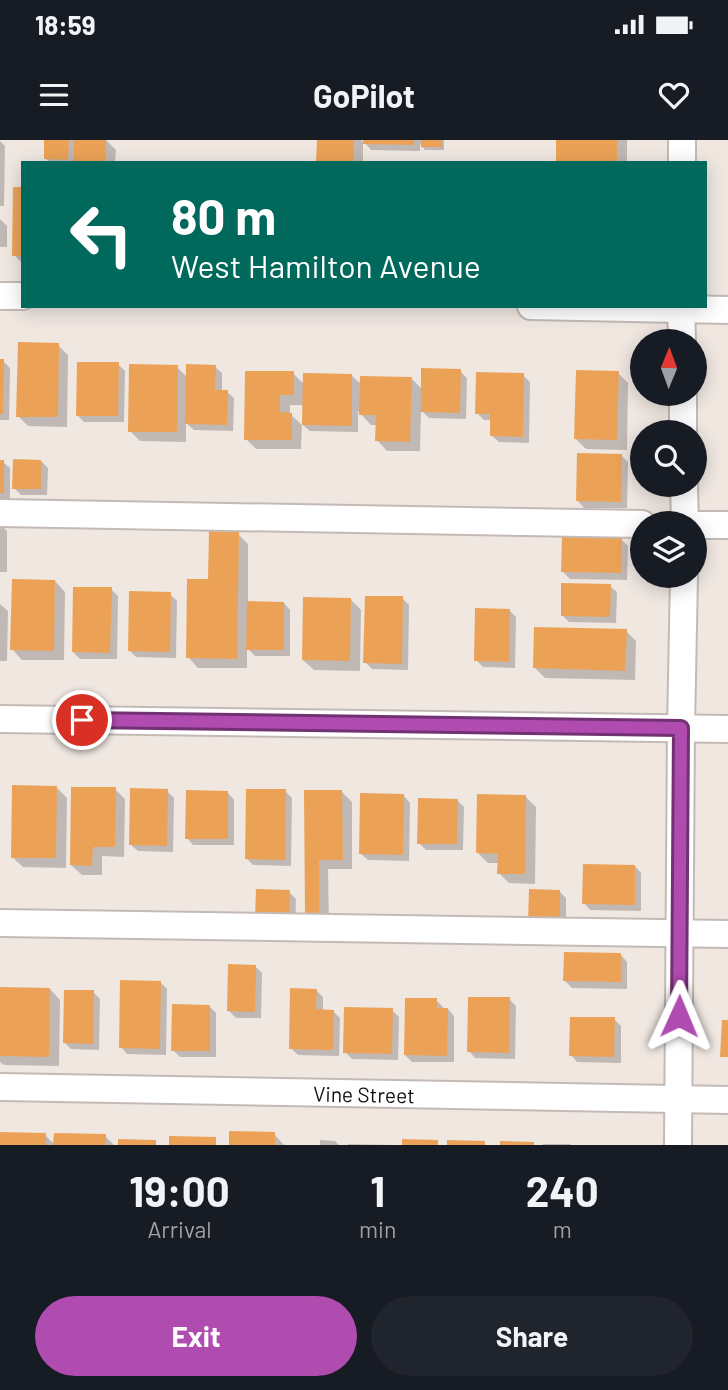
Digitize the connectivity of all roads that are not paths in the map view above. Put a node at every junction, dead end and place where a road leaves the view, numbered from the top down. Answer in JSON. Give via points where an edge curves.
{"nodes":[{"id":1,"x":682,"y":140,"type":"edge"},
{"id":2,"x":682,"y":161,"type":"edge"},
{"id":3,"x":0,"y":296,"type":"edge"},
{"id":4,"x":21,"y":296,"type":"edge"},
{"id":5,"x":681,"y":308,"type":"edge"},
{"id":6,"x":728,"y":310,"type":"edge"},
{"id":7,"x":682,"y":329,"type":"edge"},
{"id":8,"x":0,"y":513,"type":"edge"},
{"id":9,"x":630,"y":524,"type":"edge"},
{"id":10,"x":707,"y":525,"type":"edge"},
{"id":11,"x":728,"y":525,"type":"edge"},
{"id":12,"x":684,"y":588,"type":"edge"},
{"id":13,"x":0,"y":719,"type":"edge"},
{"id":14,"x":681,"y":728,"type":"junction"},
{"id":15,"x":728,"y":729,"type":"edge"},
{"id":16,"x":0,"y":923,"type":"edge"},
{"id":17,"x":680,"y":933,"type":"junction"},
{"id":18,"x":728,"y":934,"type":"edge"},
{"id":19,"x":0,"y":1087,"type":"edge"},
{"id":20,"x":678,"y":1099,"type":"junction"},
{"id":21,"x":728,"y":1100,"type":"edge"},
{"id":22,"x":678,"y":1145,"type":"edge"}],
"edges":[{"from":1,"to":2,"type":"street"},
{"from":3,"to":4,"type":"street"},
{"from":5,"to":6,"type":"street"},
{"from":5,"to":7,"type":"street"},
{"from":8,"to":9,"type":"street"},
{"from":10,"to":11,"type":"street"},
{"from":12,"to":14,"type":"street"},
{"from":13,"to":14,"type":"street"},
{"from":14,"to":15,"type":"street"},
{"from":14,"to":17,"type":"street"},
{"from":16,"to":17,"type":"street"},
{"from":17,"to":18,"type":"street"},
{"from":17,"to":20,"type":"street"},
{"from":19,"to":20,"type":"street","name":"Vine Street"},
{"from":20,"to":21,"type":"street","name":"Vine Street"},
{"from":20,"to":22,"type":"street"}]}
